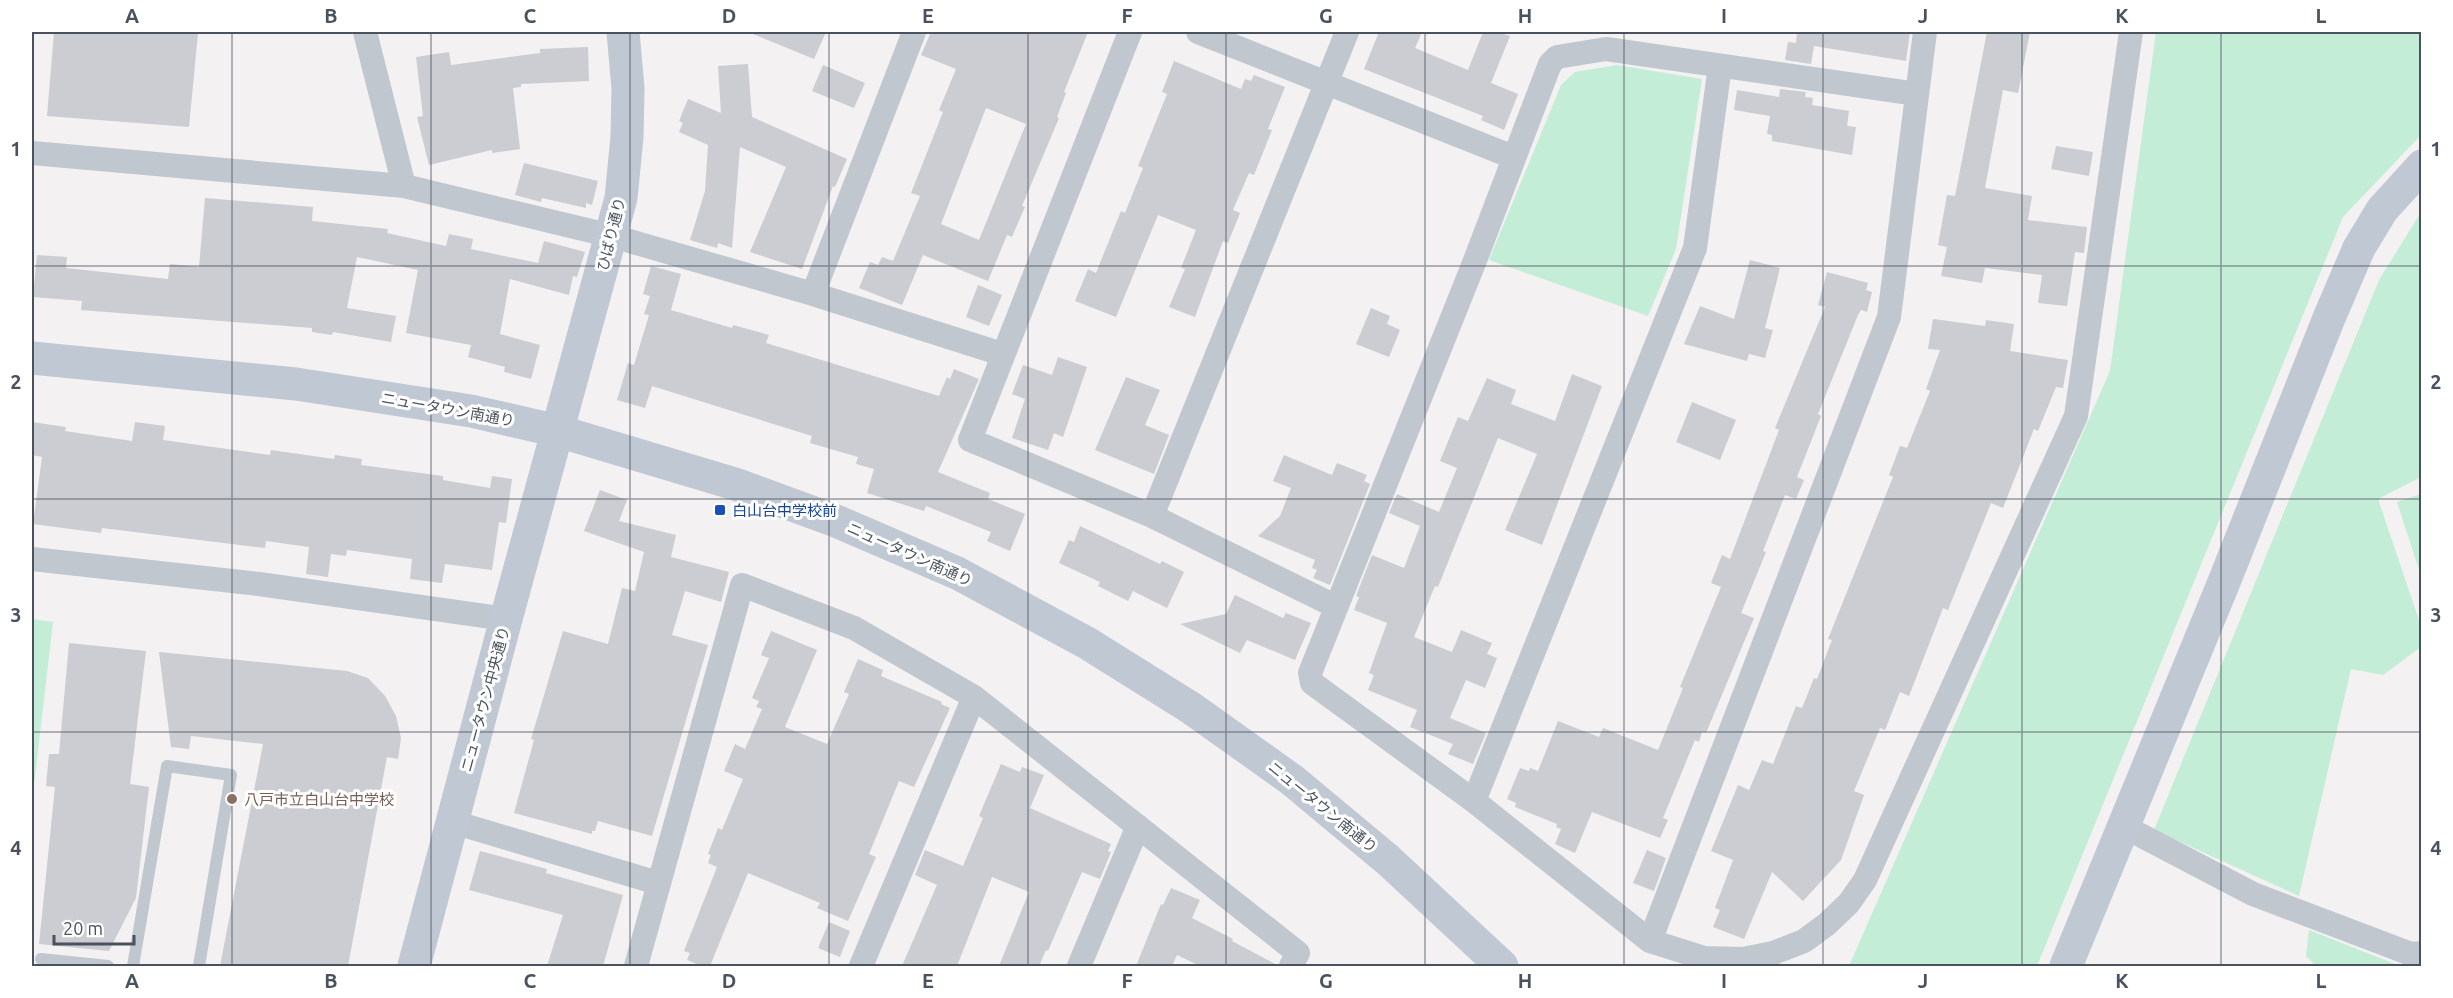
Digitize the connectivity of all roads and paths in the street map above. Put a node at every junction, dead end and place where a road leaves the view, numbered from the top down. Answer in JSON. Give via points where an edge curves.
{"nodes":[{"id":1,"x":365,"y":32,"type":"edge"},
{"id":2,"x":623,"y":32,"type":"edge"},
{"id":3,"x":914,"y":32,"type":"edge"},
{"id":4,"x":1130,"y":32,"type":"edge"},
{"id":5,"x":1198,"y":32,"type":"edge"},
{"id":6,"x":1347,"y":32,"type":"edge"},
{"id":7,"x":1925,"y":32,"type":"edge"},
{"id":8,"x":2130,"y":32,"type":"edge"},
{"id":9,"x":1720,"y":66,"type":"junction"},
{"id":10,"x":1327,"y":82,"type":"junction"},
{"id":11,"x":1917,"y":94,"type":"junction"},
{"id":12,"x":32,"y":153,"type":"edge"},
{"id":13,"x":1513,"y":157,"type":"junction"},
{"id":14,"x":2421,"y":166,"type":"edge"},
{"id":15,"x":404,"y":186,"type":"junction"},
{"id":16,"x":612,"y":236,"type":"junction"},
{"id":17,"x":813,"y":294,"type":"junction"},
{"id":18,"x":1002,"y":354,"type":"junction"},
{"id":19,"x":32,"y":358,"type":"edge"},
{"id":20,"x":558,"y":431,"type":"junction"},
{"id":21,"x":1152,"y":516,"type":"junction"},
{"id":22,"x":32,"y":559,"type":"edge"},
{"id":23,"x":1335,"y":606,"type":"junction"},
{"id":24,"x":506,"y":619,"type":"junction"},
{"id":25,"x":974,"y":697,"type":"junction"},
{"id":26,"x":1474,"y":801,"type":"junction"},
{"id":27,"x":453,"y":822,"type":"junction"},
{"id":28,"x":1138,"y":826,"type":"junction"},
{"id":29,"x":2123,"y":826,"type":"junction"},
{"id":30,"x":658,"y":883,"type":"junction"},
{"id":31,"x":1650,"y":941,"type":"junction"},
{"id":32,"x":2421,"y":954,"type":"edge"},
{"id":33,"x":41,"y":959,"type":"dead end"},
{"id":34,"x":108,"y":966,"type":"edge"},
{"id":35,"x":133,"y":966,"type":"edge"},
{"id":36,"x":199,"y":966,"type":"edge"},
{"id":37,"x":414,"y":966,"type":"edge"},
{"id":38,"x":636,"y":966,"type":"edge"},
{"id":39,"x":861,"y":966,"type":"edge"},
{"id":40,"x":1079,"y":966,"type":"edge"},
{"id":41,"x":1291,"y":966,"type":"edge"},
{"id":42,"x":1502,"y":966,"type":"edge"},
{"id":43,"x":2066,"y":966,"type":"edge"}],
"edges":[{"from":1,"to":15,"type":"street"},
{"from":2,"to":16,"type":"street","name":"ひばり通り","via":[[627,137],[621,198]]},
{"from":3,"to":17,"type":"street"},
{"from":4,"to":18,"type":"street"},
{"from":5,"to":10,"type":"street"},
{"from":6,"to":10,"type":"street"},
{"from":7,"to":11,"type":"street"},
{"from":8,"to":31,"type":"street","via":[[2076,416],[1865,880],[1827,924],[1804,941],[1773,953],[1743,959],[1704,958]]},
{"from":9,"to":11,"type":"street"},
{"from":9,"to":13,"type":"street","via":[[1606,49],[1557,57],[1550,64]]},
{"from":9,"to":26,"type":"street","via":[[1695,248]]},
{"from":10,"to":13,"type":"street"},
{"from":10,"to":21,"type":"street"},
{"from":11,"to":31,"type":"street","via":[[1889,317]]},
{"from":12,"to":15,"type":"street"},
{"from":13,"to":23,"type":"street"},
{"from":14,"to":29,"type":"street","via":[[2382,210],[2359,248]]},
{"from":15,"to":16,"type":"street"},
{"from":16,"to":17,"type":"street"},
{"from":16,"to":20,"type":"street","name":"ひばり通り"},
{"from":17,"to":18,"type":"street"},
{"from":18,"to":21,"type":"street","via":[[970,440]]},
{"from":19,"to":20,"type":"street","name":"ニュータウン南通り","via":[[296,384],[471,411]]},
{"from":20,"to":24,"type":"street","name":"ニュータウン中央通り"},
{"from":20,"to":42,"type":"street","name":"ニュータウン南通り","via":[[735,484],[836,521],[957,573],[1087,642],[1191,708],[1292,780],[1388,860]]},
{"from":21,"to":23,"type":"street"},
{"from":22,"to":24,"type":"street","via":[[259,584]]},
{"from":23,"to":26,"type":"street","via":[[1310,673],[1312,683]]},
{"from":24,"to":27,"type":"street","name":"ニュータウン中央通り"},
{"from":25,"to":28,"type":"street"},
{"from":25,"to":30,"type":"street","via":[[854,628],[742,585]]},
{"from":25,"to":39,"type":"street"},
{"from":26,"to":31,"type":"street"},
{"from":27,"to":30,"type":"street"},
{"from":27,"to":37,"type":"street","name":"ニュータウン中央通り"},
{"from":28,"to":40,"type":"street"},
{"from":28,"to":41,"type":"street","via":[[1298,953]]},
{"from":29,"to":32,"type":"street","via":[[2253,894],[2411,954]]},
{"from":29,"to":43,"type":"street"},
{"from":30,"to":38,"type":"street"},
{"from":33,"to":34,"type":"lane"},
{"from":35,"to":36,"type":"lane","via":[[167,766],[231,776]]}]}
